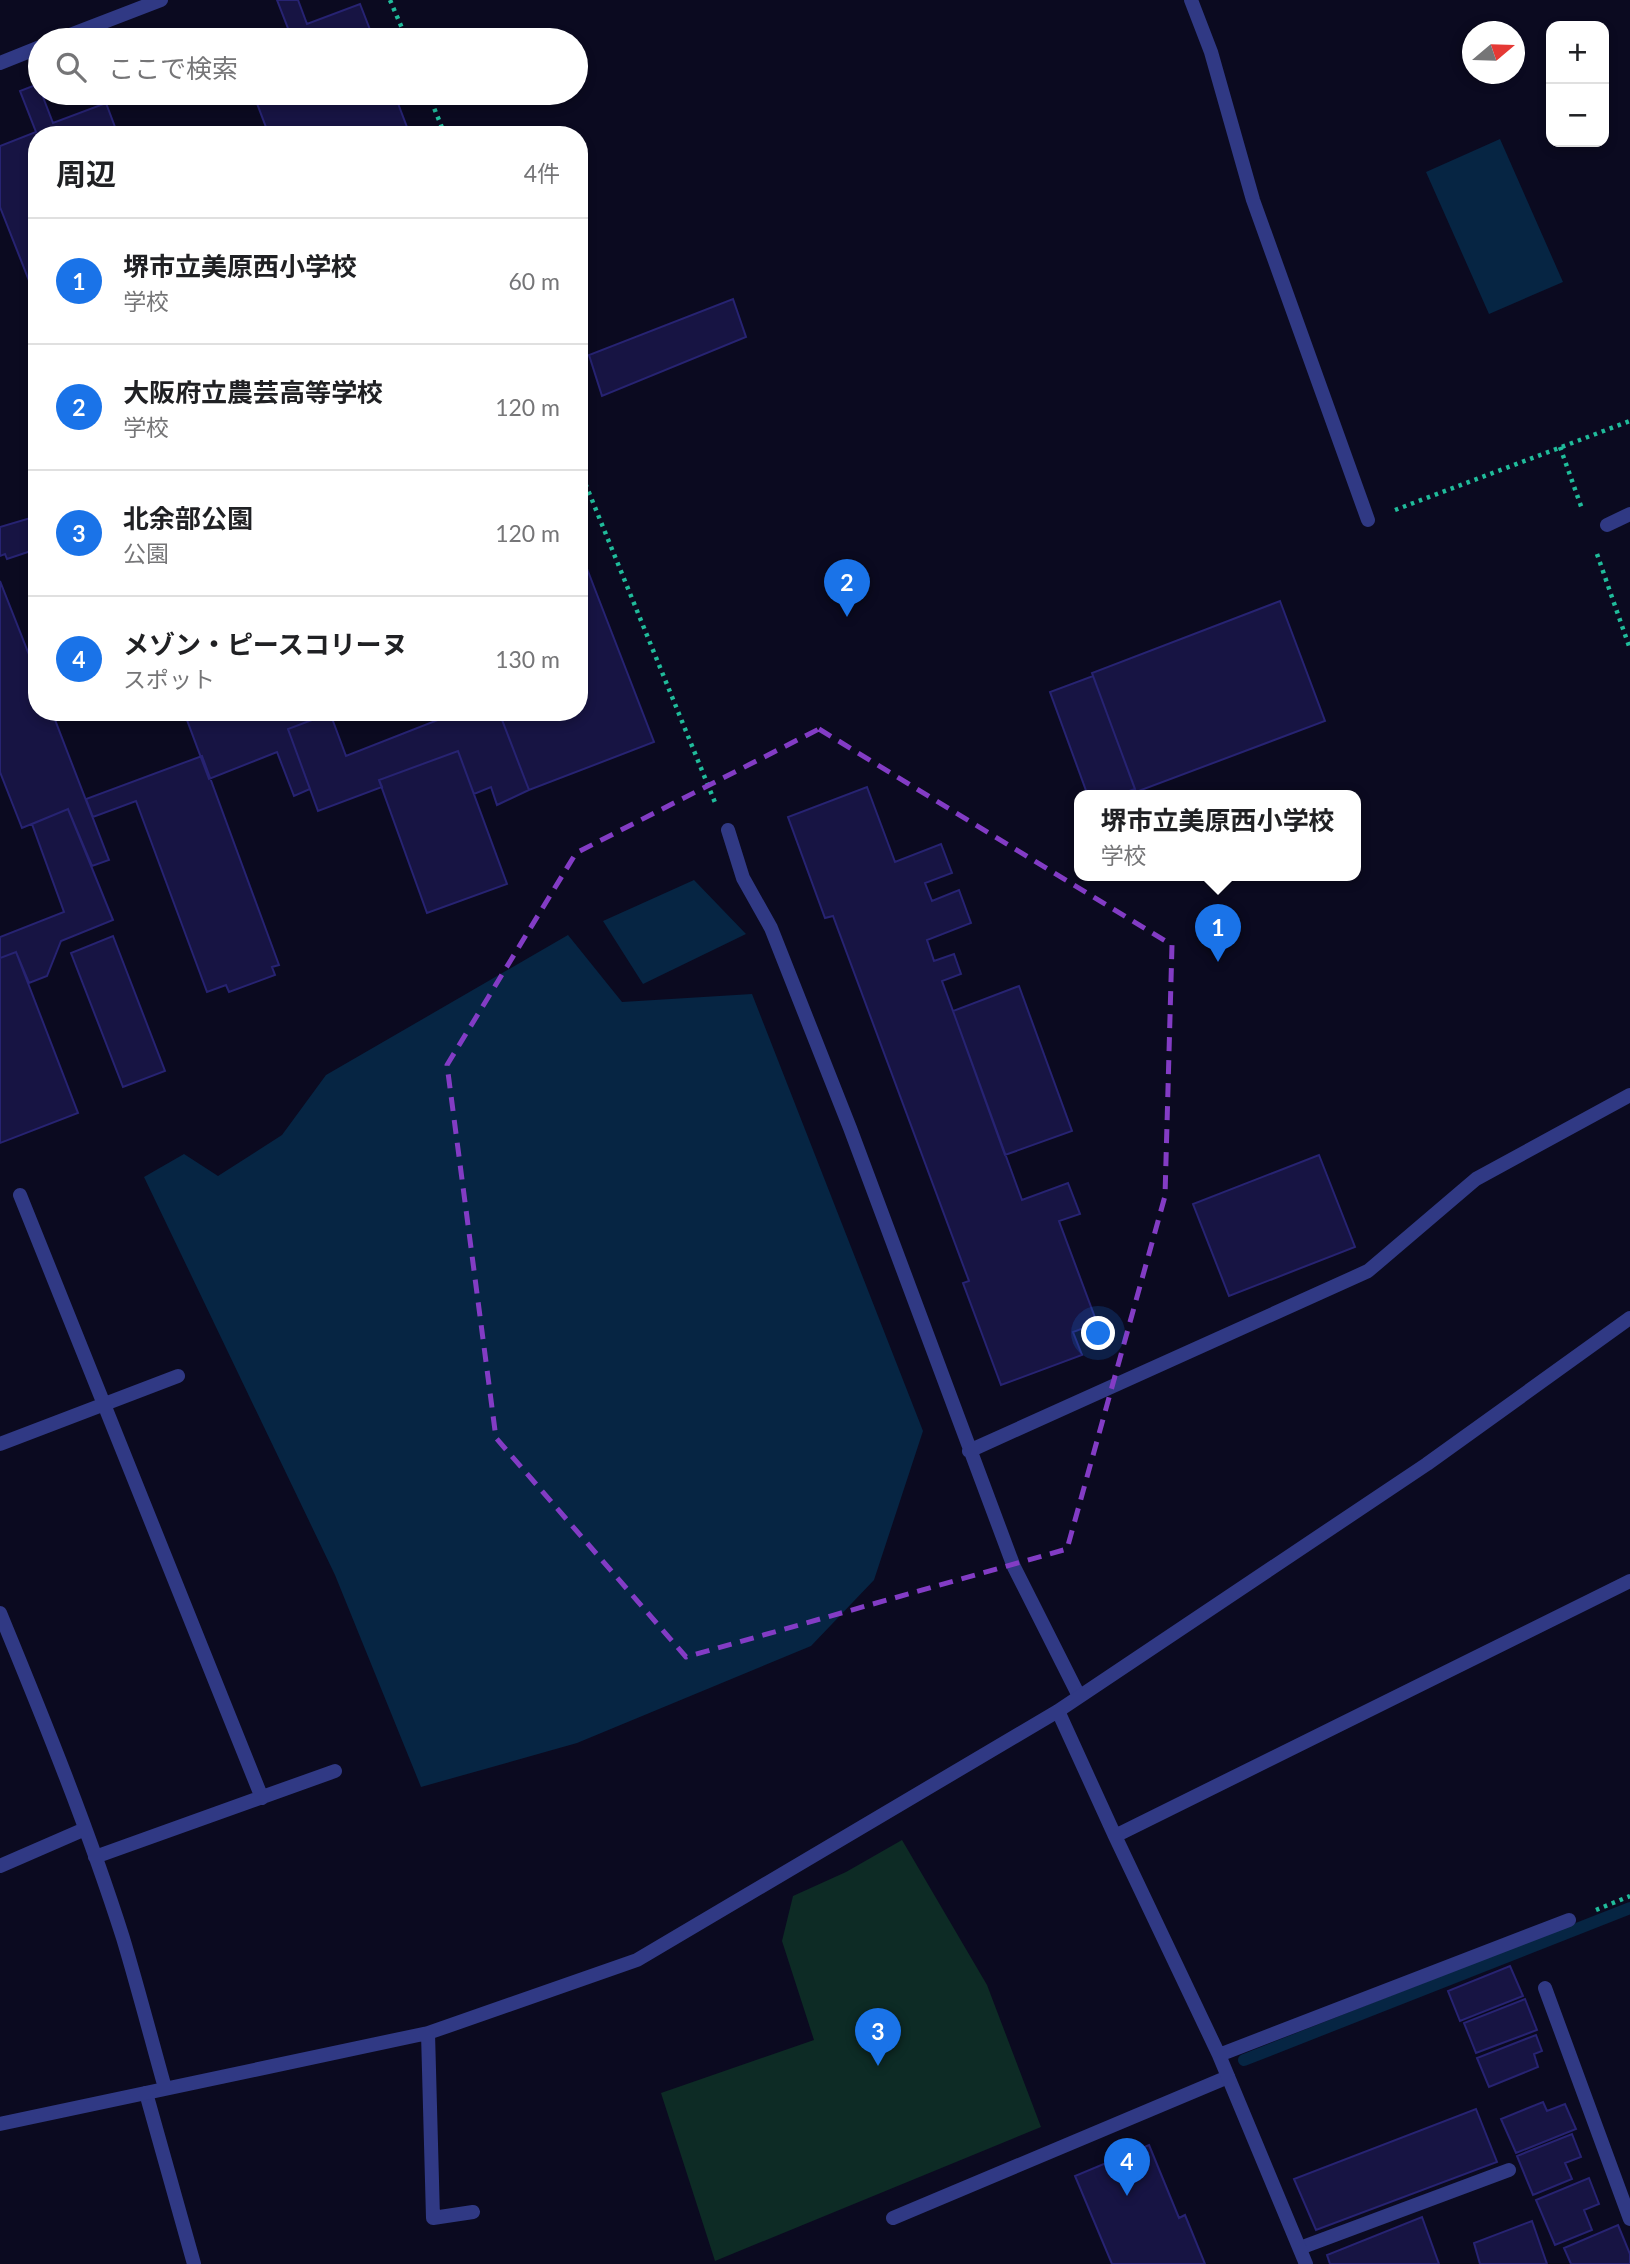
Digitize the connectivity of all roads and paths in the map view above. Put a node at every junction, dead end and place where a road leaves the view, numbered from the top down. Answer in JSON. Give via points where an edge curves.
{"nodes":[{"id":1,"x":161,"y":0,"type":"edge"},
{"id":2,"x":390,"y":0,"type":"edge"},
{"id":3,"x":1191,"y":0,"type":"edge"},
{"id":4,"x":88,"y":28,"type":"edge"},
{"id":5,"x":402,"y":28,"type":"edge"},
{"id":6,"x":28,"y":52,"type":"edge"},
{"id":7,"x":0,"y":63,"type":"edge"},
{"id":8,"x":433,"y":105,"type":"edge"},
{"id":9,"x":441,"y":126,"type":"edge"},
{"id":10,"x":1630,"y":421,"type":"edge"},
{"id":11,"x":588,"y":490,"type":"edge"},
{"id":12,"x":1630,"y":514,"type":"edge"},
{"id":13,"x":1368,"y":520,"type":"joint"},
{"id":14,"x":1607,"y":525,"type":"dead end"},
{"id":15,"x":728,"y":830,"type":"joint"},
{"id":16,"x":1630,"y":1095,"type":"edge"},
{"id":17,"x":20,"y":1195,"type":"dead end"},
{"id":18,"x":1630,"y":1318,"type":"edge"},
{"id":19,"x":178,"y":1376,"type":"dead end"},
{"id":20,"x":104,"y":1406,"type":"junction"},
{"id":21,"x":0,"y":1444,"type":"edge"},
{"id":22,"x":969,"y":1451,"type":"junction"},
{"id":23,"x":1630,"y":1581,"type":"edge"},
{"id":24,"x":0,"y":1613,"type":"edge"},
{"id":25,"x":1079,"y":1696,"type":"junction"},
{"id":26,"x":1058,"y":1711,"type":"junction"},
{"id":27,"x":335,"y":1771,"type":"dead end"},
{"id":28,"x":262,"y":1798,"type":"junction"},
{"id":29,"x":85,"y":1829,"type":"junction"},
{"id":30,"x":1115,"y":1836,"type":"junction"},
{"id":31,"x":95,"y":1857,"type":"junction"},
{"id":32,"x":0,"y":1866,"type":"edge"},
{"id":33,"x":1630,"y":1896,"type":"edge"},
{"id":34,"x":1569,"y":1920,"type":"joint"},
{"id":35,"x":1545,"y":1988,"type":"dead end"},
{"id":36,"x":428,"y":2033,"type":"junction"},
{"id":37,"x":1219,"y":2055,"type":"junction"},
{"id":38,"x":1228,"y":2077,"type":"junction"},
{"id":39,"x":165,"y":2088,"type":"junction"},
{"id":40,"x":146,"y":2093,"type":"junction"},
{"id":41,"x":0,"y":2124,"type":"edge"},
{"id":42,"x":1509,"y":2170,"type":"dead end"},
{"id":43,"x":472,"y":2212,"type":"dead end"},
{"id":44,"x":892,"y":2218,"type":"dead end"},
{"id":45,"x":1630,"y":2219,"type":"edge"},
{"id":46,"x":1300,"y":2248,"type":"junction"},
{"id":47,"x":194,"y":2264,"type":"edge"},
{"id":48,"x":1306,"y":2264,"type":"edge"}],
"edges":[{"from":1,"to":4,"type":"street"},
{"from":2,"to":5,"type":"path"},
{"from":3,"to":13,"type":"street","via":[[1211,52],[1253,200]]},
{"from":6,"to":7,"type":"street"},
{"from":8,"to":9,"type":"path"},
{"from":10,"to":13,"type":"path"},
{"from":11,"to":15,"type":"path"},
{"from":12,"to":14,"type":"street"},
{"from":15,"to":22,"type":"street","via":[[743,878],[771,928],[850,1128]]},
{"from":16,"to":22,"type":"street","via":[[1476,1179],[1368,1271]]},
{"from":17,"to":20,"type":"street"},
{"from":18,"to":25,"type":"street","via":[[1427,1465]]},
{"from":19,"to":20,"type":"street"},
{"from":20,"to":21,"type":"street"},
{"from":20,"to":28,"type":"street"},
{"from":22,"to":25,"type":"street","via":[[1014,1567]]},
{"from":23,"to":30,"type":"street"},
{"from":24,"to":29,"type":"street"},
{"from":25,"to":26,"type":"street"},
{"from":26,"to":30,"type":"street"},
{"from":26,"to":36,"type":"street","via":[[637,1960]]},
{"from":27,"to":28,"type":"street"},
{"from":28,"to":31,"type":"street"},
{"from":29,"to":31,"type":"street"},
{"from":29,"to":32,"type":"street"},
{"from":30,"to":37,"type":"street"},
{"from":31,"to":39,"type":"street"},
{"from":33,"to":34,"type":"path"},
{"from":34,"to":37,"type":"street"},
{"from":35,"to":45,"type":"street"},
{"from":36,"to":39,"type":"street"},
{"from":36,"to":43,"type":"street","via":[[433,2218]]},
{"from":37,"to":38,"type":"street"},
{"from":38,"to":44,"type":"street"},
{"from":38,"to":46,"type":"street"},
{"from":39,"to":40,"type":"street"},
{"from":40,"to":41,"type":"street"},
{"from":40,"to":47,"type":"street"},
{"from":42,"to":46,"type":"street"},
{"from":46,"to":48,"type":"street"}]}
